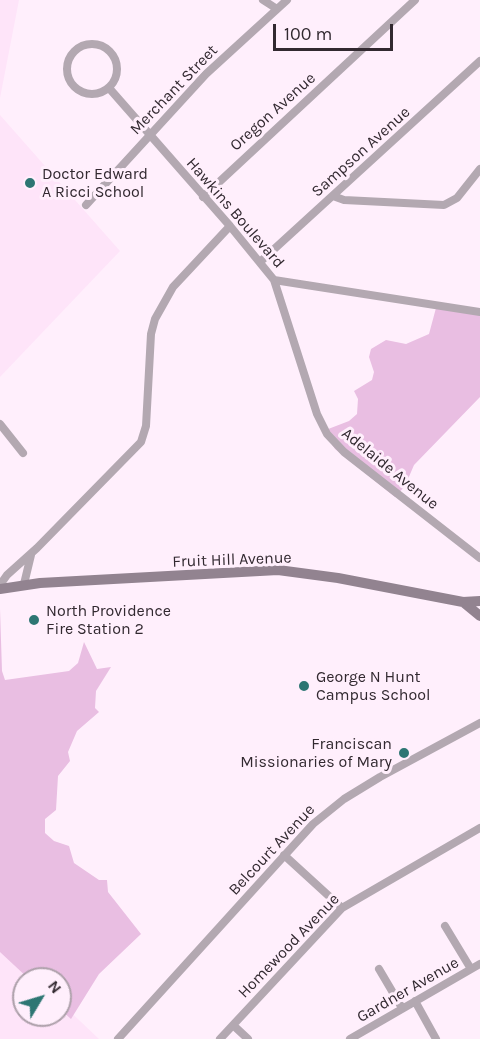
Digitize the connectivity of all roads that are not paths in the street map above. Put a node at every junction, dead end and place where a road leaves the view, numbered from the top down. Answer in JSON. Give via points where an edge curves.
{"nodes":[{"id":1,"x":263,"y":0,"type":"edge"},
{"id":2,"x":287,"y":0,"type":"edge"},
{"id":3,"x":416,"y":0,"type":"edge"},
{"id":4,"x":278,"y":9,"type":"junction"},
{"id":5,"x":480,"y":61,"type":"edge"},
{"id":6,"x":109,"y":88,"type":"junction"},
{"id":7,"x":149,"y":135,"type":"junction"},
{"id":8,"x":480,"y":169,"type":"edge"},
{"id":9,"x":203,"y":196,"type":"junction"},
{"id":10,"x":333,"y":196,"type":"junction"},
{"id":11,"x":86,"y":205,"type":"dead end"},
{"id":12,"x":230,"y":226,"type":"junction"},
{"id":13,"x":260,"y":262,"type":"junction"},
{"id":14,"x":274,"y":280,"type":"junction"},
{"id":15,"x":480,"y":312,"type":"edge"},
{"id":16,"x":0,"y":424,"type":"edge"},
{"id":17,"x":23,"y":453,"type":"dead end"},
{"id":18,"x":31,"y":554,"type":"junction"},
{"id":19,"x":480,"y":558,"type":"edge"},
{"id":20,"x":24,"y":584,"type":"junction"},
{"id":21,"x":0,"y":587,"type":"edge"},
{"id":22,"x":480,"y":601,"type":"edge"},
{"id":23,"x":463,"y":602,"type":"junction"},
{"id":24,"x":480,"y":616,"type":"edge"},
{"id":25,"x":480,"y":723,"type":"edge"},
{"id":26,"x":480,"y":828,"type":"edge"},
{"id":27,"x":284,"y":855,"type":"junction"},
{"id":28,"x":342,"y":908,"type":"junction"},
{"id":29,"x":445,"y":926,"type":"dead end"},
{"id":30,"x":480,"y":964,"type":"edge"},
{"id":31,"x":379,"y":969,"type":"dead end"},
{"id":32,"x":471,"y":969,"type":"junction"},
{"id":33,"x":415,"y":1001,"type":"junction"},
{"id":34,"x":402,"y":1008,"type":"junction"},
{"id":35,"x":233,"y":1025,"type":"junction"},
{"id":36,"x":118,"y":1039,"type":"edge"},
{"id":37,"x":220,"y":1039,"type":"edge"},
{"id":38,"x":248,"y":1039,"type":"edge"},
{"id":39,"x":350,"y":1039,"type":"edge"},
{"id":40,"x":436,"y":1039,"type":"edge"}],
"edges":[{"from":1,"to":4,"type":"street"},
{"from":2,"to":4,"type":"street","name":"Merchant Street"},
{"from":3,"to":9,"type":"street","name":"Oregon Avenue"},
{"from":4,"to":7,"type":"street","name":"Merchant Street","via":[[206,74]]},
{"from":5,"to":10,"type":"street","name":"Sampson Avenue"},
{"from":6,"to":6,"type":"street","via":[[91,94],[74,86],[68,68],[76,51],[94,45],[111,53],[117,71]]},
{"from":6,"to":7,"type":"street","name":"Hawkins Boulevard"},
{"from":7,"to":9,"type":"street","name":"Hawkins Boulevard"},
{"from":7,"to":11,"type":"street","name":"Merchant Street"},
{"from":8,"to":10,"type":"street","via":[[452,202],[434,206]]},
{"from":9,"to":12,"type":"street","name":"Hawkins Boulevard"},
{"from":10,"to":13,"type":"street","name":"Sampson Avenue"},
{"from":12,"to":13,"type":"street","name":"Hawkins Boulevard"},
{"from":12,"to":18,"type":"street","via":[[173,287],[155,319],[146,426],[141,442]]},
{"from":13,"to":14,"type":"street","name":"Hawkins Boulevard"},
{"from":14,"to":15,"type":"street","name":"Hawkins Boulevard"},
{"from":14,"to":19,"type":"street","name":"Adelaide Avenue","via":[[327,434],[376,478]]},
{"from":16,"to":17,"type":"street"},
{"from":18,"to":20,"type":"street"},
{"from":18,"to":21,"type":"street","via":[[7,575]]},
{"from":20,"to":21,"type":"main road","name":"Fruit Hill Avenue"},
{"from":20,"to":23,"type":"main road","name":"Fruit Hill Avenue","via":[[278,570]]},
{"from":22,"to":23,"type":"main road","name":"Fruit Hill Avenue"},
{"from":23,"to":24,"type":"main road","name":"Fruit Hill Avenue"},
{"from":25,"to":27,"type":"street","name":"Belcourt Avenue","via":[[344,800],[313,824]]},
{"from":26,"to":28,"type":"street","name":"Homewood Avenue"},
{"from":27,"to":28,"type":"street"},
{"from":27,"to":36,"type":"street","name":"Belcourt Avenue"},
{"from":28,"to":35,"type":"street","name":"Homewood Avenue"},
{"from":29,"to":32,"type":"street"},
{"from":30,"to":32,"type":"street","name":"Gardner Avenue"},
{"from":31,"to":34,"type":"street"},
{"from":32,"to":33,"type":"street","name":"Gardner Avenue"},
{"from":33,"to":34,"type":"street","name":"Gardner Avenue"},
{"from":33,"to":40,"type":"street"},
{"from":34,"to":39,"type":"street","name":"Gardner Avenue"},
{"from":35,"to":37,"type":"street","name":"Homewood Avenue"},
{"from":35,"to":38,"type":"street"}]}
